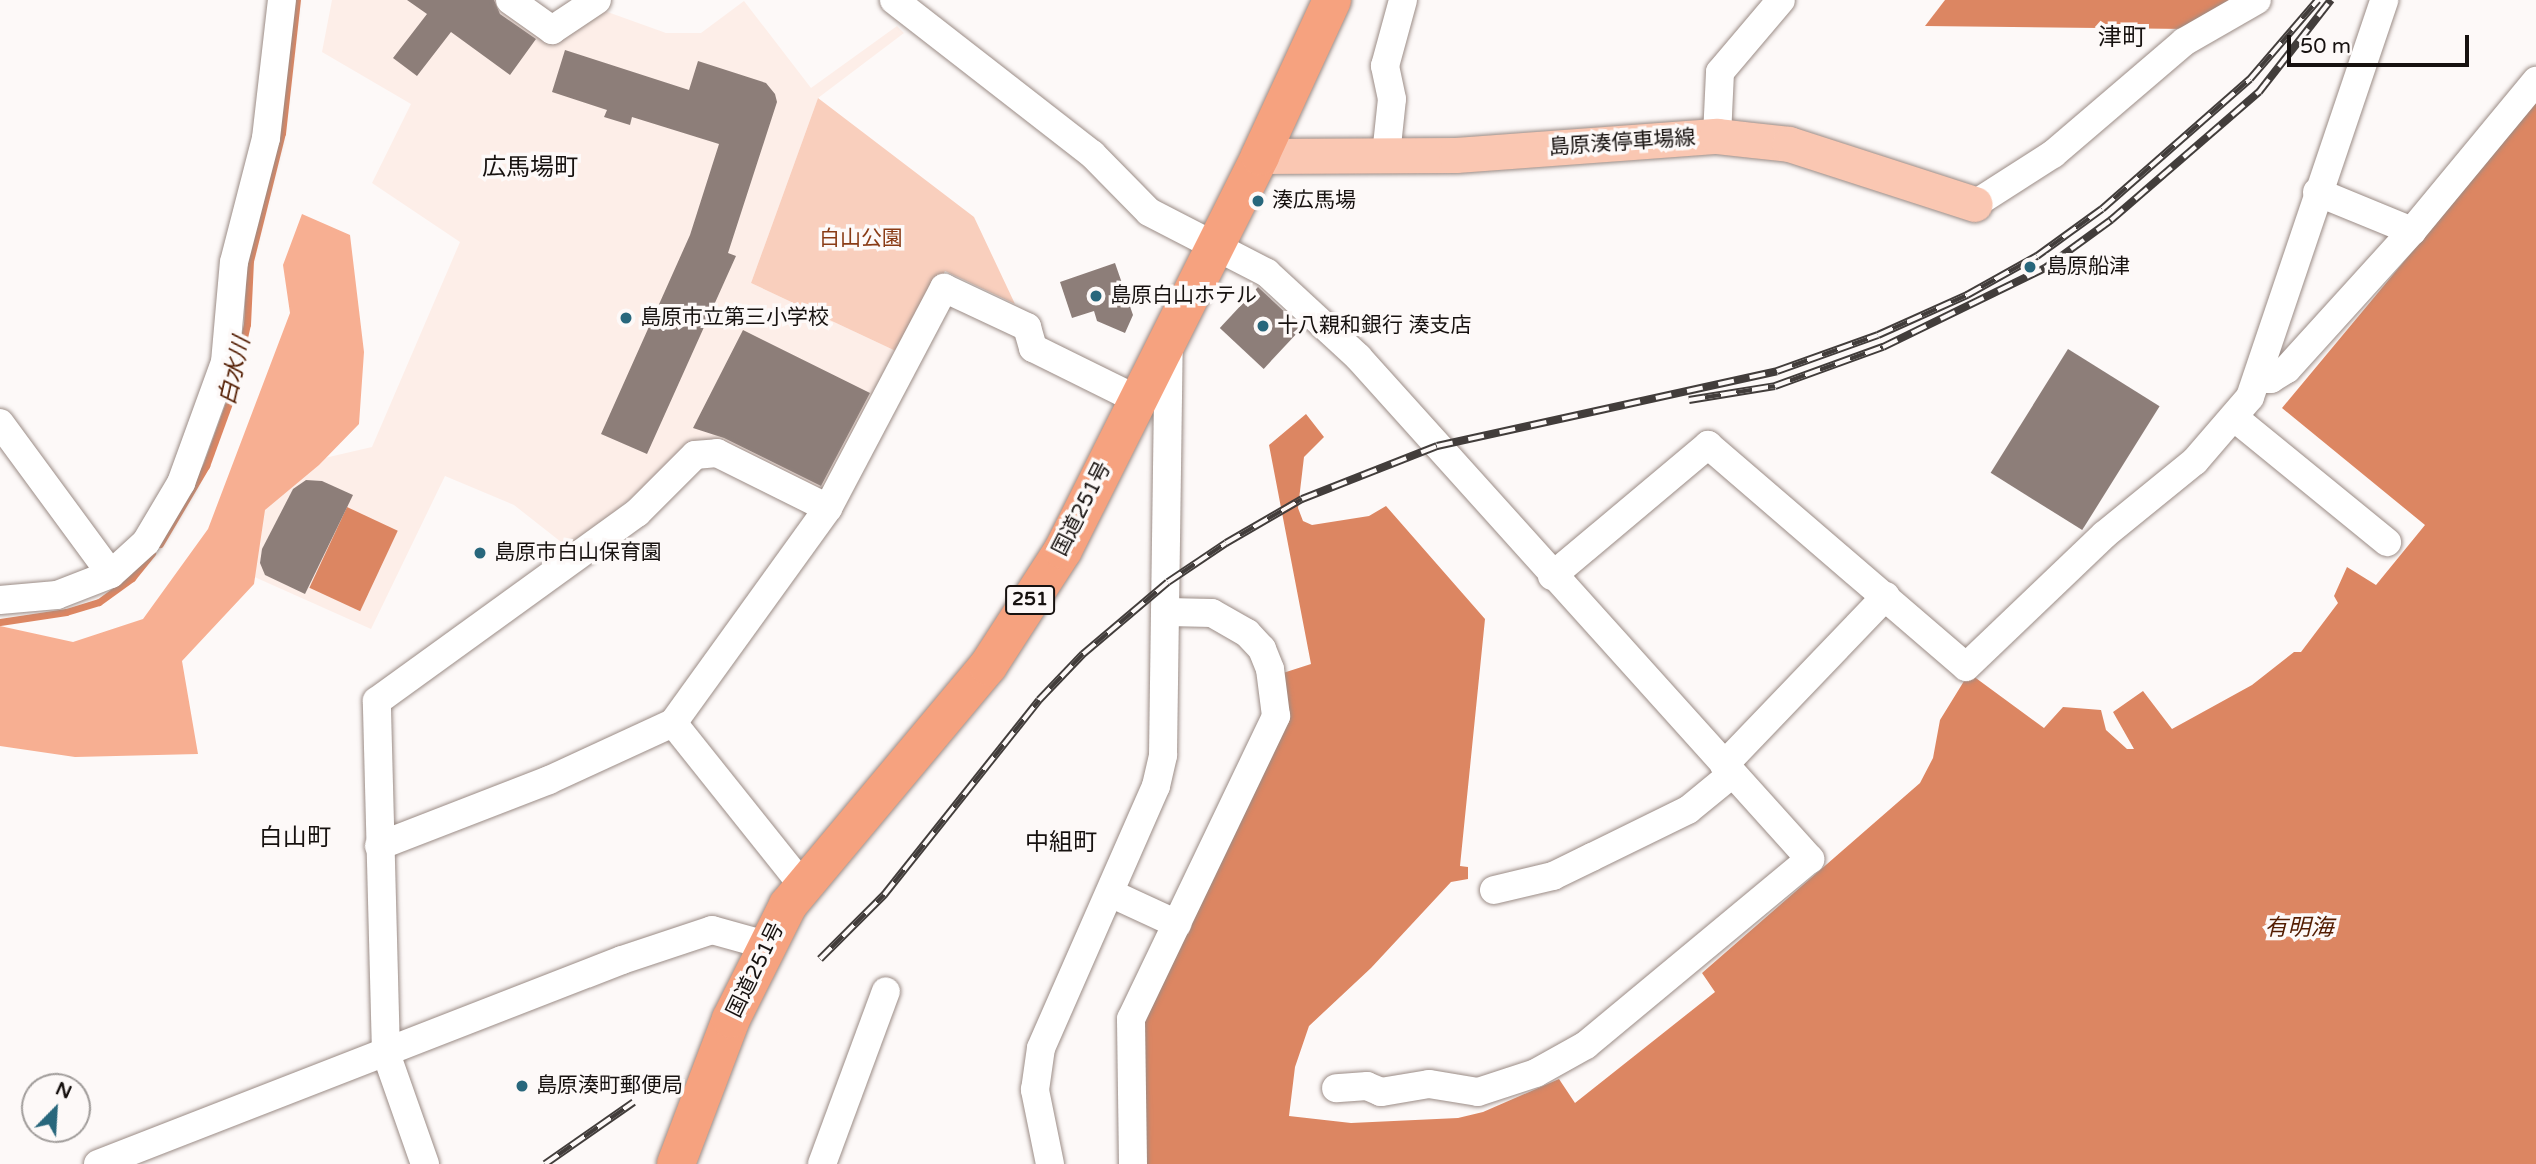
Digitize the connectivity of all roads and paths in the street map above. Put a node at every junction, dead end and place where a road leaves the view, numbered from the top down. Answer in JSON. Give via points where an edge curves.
{"nodes":[{"id":1,"x":282,"y":0,"type":"edge"},
{"id":2,"x":510,"y":0,"type":"edge"},
{"id":3,"x":597,"y":0,"type":"edge"},
{"id":4,"x":894,"y":0,"type":"edge"},
{"id":5,"x":1332,"y":0,"type":"edge"},
{"id":6,"x":1403,"y":0,"type":"edge"},
{"id":7,"x":1780,"y":0,"type":"edge"},
{"id":8,"x":2257,"y":0,"type":"edge"},
{"id":9,"x":2384,"y":0,"type":"edge"},
{"id":10,"x":2536,"y":81,"type":"edge"},
{"id":11,"x":1717,"y":136,"type":"junction"},
{"id":12,"x":1386,"y":155,"type":"junction"},
{"id":13,"x":1259,"y":156,"type":"junction"},
{"id":14,"x":2317,"y":192,"type":"junction"},
{"id":15,"x":1975,"y":204,"type":"joint"},
{"id":16,"x":2412,"y":231,"type":"junction"},
{"id":17,"x":1215,"y":246,"type":"junction"},
{"id":18,"x":1169,"y":338,"type":"junction"},
{"id":19,"x":2258,"y":379,"type":"junction"},
{"id":20,"x":1138,"y":400,"type":"junction"},
{"id":21,"x":2236,"y":419,"type":"junction"},
{"id":22,"x":0,"y":423,"type":"edge"},
{"id":23,"x":828,"y":508,"type":"junction"},
{"id":24,"x":2387,"y":542,"type":"dead end"},
{"id":25,"x":111,"y":574,"type":"junction"},
{"id":26,"x":1552,"y":576,"type":"junction"},
{"id":27,"x":1886,"y":596,"type":"junction"},
{"id":28,"x":0,"y":600,"type":"edge"},
{"id":29,"x":1168,"y":612,"type":"junction"},
{"id":30,"x":673,"y":723,"type":"junction"},
{"id":31,"x":1728,"y":769,"type":"junction"},
{"id":32,"x":379,"y":846,"type":"junction"},
{"id":33,"x":803,"y":886,"type":"junction"},
{"id":34,"x":1494,"y":891,"type":"dead end"},
{"id":35,"x":1110,"y":893,"type":"junction"},
{"id":36,"x":1177,"y":924,"type":"junction"},
{"id":37,"x":766,"y":945,"type":"junction"},
{"id":38,"x":886,"y":991,"type":"dead end"},
{"id":39,"x":386,"y":1053,"type":"junction"},
{"id":40,"x":1336,"y":1088,"type":"dead end"},
{"id":41,"x":98,"y":1164,"type":"edge"},
{"id":42,"x":425,"y":1164,"type":"edge"},
{"id":43,"x":676,"y":1164,"type":"edge"},
{"id":44,"x":822,"y":1164,"type":"edge"},
{"id":45,"x":1050,"y":1164,"type":"edge"},
{"id":46,"x":1133,"y":1164,"type":"edge"}],
"edges":[{"from":1,"to":25,"type":"street","via":[[266,138],[234,262],[225,362],[208,417],[164,517],[146,542]]},
{"from":2,"to":3,"type":"street","via":[[552,30]]},
{"from":4,"to":17,"type":"street","via":[[1092,155],[1127,195],[1149,212]]},
{"from":5,"to":13,"type":"highway","name":"国道251号","number":"251"},
{"from":6,"to":12,"type":"street","via":[[1385,66],[1392,99]]},
{"from":7,"to":11,"type":"street","via":[[1720,72]]},
{"from":8,"to":15,"type":"street","via":[[2184,42],[2053,154]]},
{"from":9,"to":14,"type":"street"},
{"from":10,"to":16,"type":"street"},
{"from":11,"to":12,"type":"main road","name":"島原湊停車場線","via":[[1469,154]]},
{"from":11,"to":15,"type":"main road","name":"島原湊停車場線","via":[[1789,144]]},
{"from":12,"to":13,"type":"main road","name":"島原湊停車場線"},
{"from":13,"to":17,"type":"highway","name":"国道251号","number":"251"},
{"from":14,"to":16,"type":"street"},
{"from":14,"to":19,"type":"street"},
{"from":16,"to":19,"type":"street","via":[[2287,369],[2272,379]]},
{"from":17,"to":18,"type":"highway","name":"国道251号","number":"251"},
{"from":17,"to":26,"type":"street","via":[[1267,273],[1357,357]]},
{"from":18,"to":20,"type":"highway","name":"国道251号","number":"251"},
{"from":18,"to":29,"type":"street"},
{"from":19,"to":21,"type":"street"},
{"from":20,"to":23,"type":"street","via":[[1033,348],[1027,327],[944,288]]},
{"from":20,"to":33,"type":"highway","name":"国道251号","number":"251","via":[[1063,550],[988,666]]},
{"from":21,"to":24,"type":"street"},
{"from":21,"to":27,"type":"street","via":[[2195,461],[2104,535],[1966,667]]},
{"from":22,"to":25,"type":"street"},
{"from":23,"to":30,"type":"street"},
{"from":23,"to":32,"type":"street","via":[[718,453],[695,454],[637,513],[377,701]]},
{"from":25,"to":28,"type":"street","via":[[57,595]]},
{"from":26,"to":27,"type":"street","via":[[1708,446]]},
{"from":26,"to":31,"type":"street"},
{"from":27,"to":31,"type":"street"},
{"from":29,"to":35,"type":"street","via":[[1163,755],[1156,786]]},
{"from":29,"to":36,"type":"street","via":[[1212,613],[1247,633],[1262,649],[1270,669],[1276,716]]},
{"from":30,"to":32,"type":"street","via":[[549,780]]},
{"from":30,"to":33,"type":"street"},
{"from":31,"to":34,"type":"street","via":[[1688,810],[1553,876]]},
{"from":31,"to":40,"type":"street","via":[[1810,859],[1586,1045],[1536,1073],[1478,1092],[1429,1084],[1381,1093],[1367,1086]]},
{"from":32,"to":39,"type":"street"},
{"from":33,"to":37,"type":"highway","name":"国道251号","number":"251"},
{"from":35,"to":36,"type":"street"},
{"from":35,"to":45,"type":"street","via":[[1036,1069],[1035,1090]]},
{"from":36,"to":46,"type":"street","via":[[1129,1030]]},
{"from":37,"to":39,"type":"street","via":[[712,930],[622,960]]},
{"from":37,"to":43,"type":"highway","name":"国道251号","number":"251","via":[[731,1019]]},
{"from":38,"to":44,"type":"street"},
{"from":39,"to":41,"type":"street"},
{"from":39,"to":42,"type":"street"}]}
